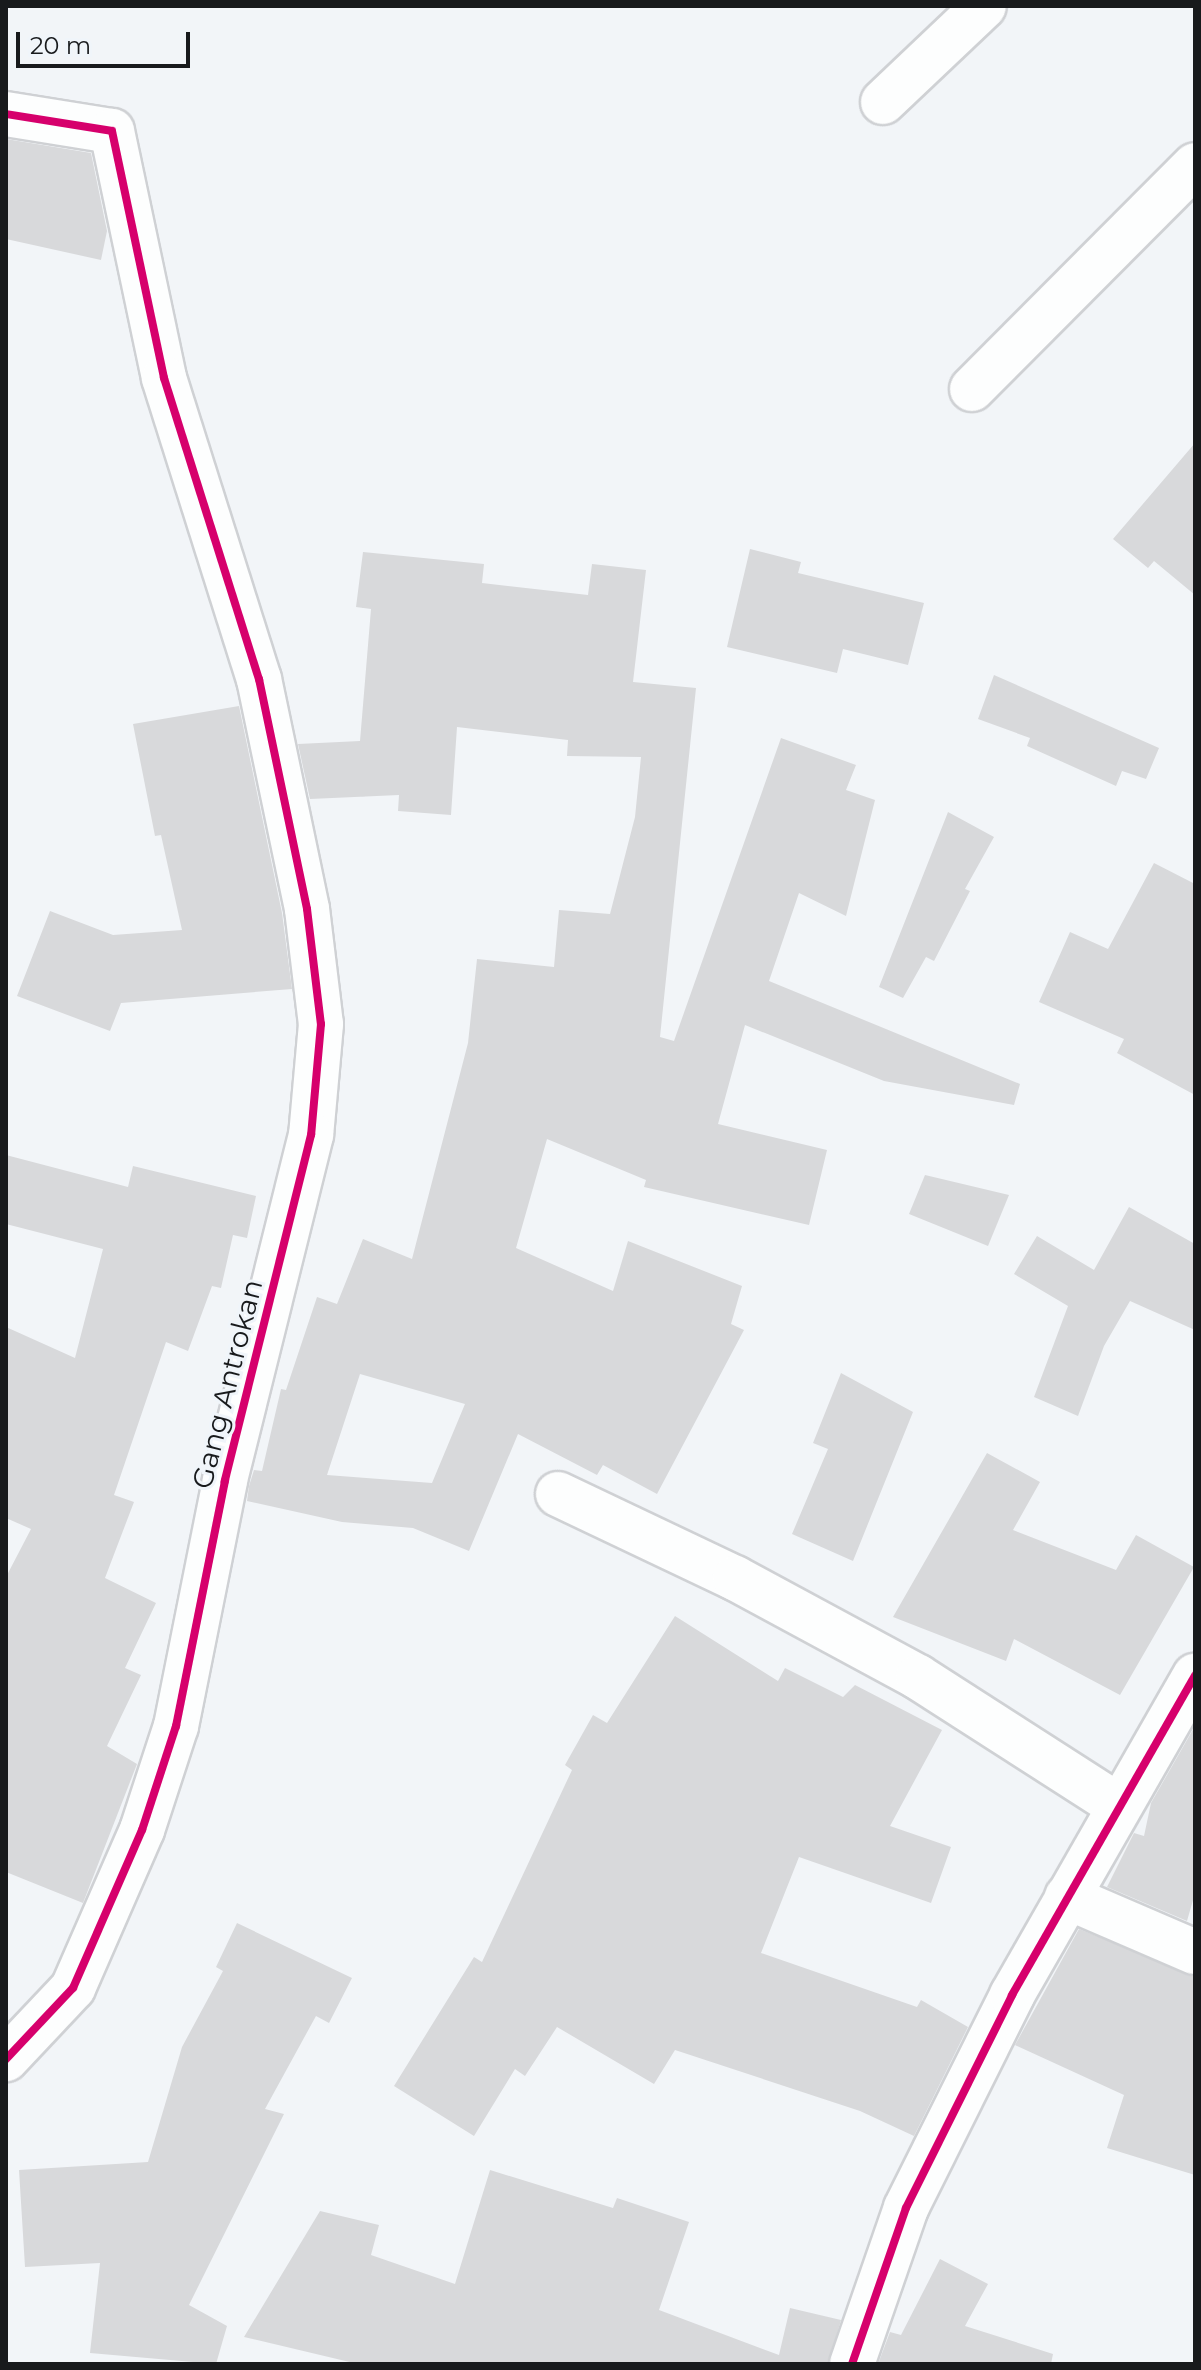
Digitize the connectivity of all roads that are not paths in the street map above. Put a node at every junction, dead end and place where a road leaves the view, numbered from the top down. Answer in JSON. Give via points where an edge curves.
{"nodes":[{"id":1,"x":984,"y":6,"type":"edge"},
{"id":2,"x":883,"y":102,"type":"dead end"},
{"id":3,"x":6,"y":114,"type":"edge"},
{"id":4,"x":1195,"y":165,"type":"edge"},
{"id":5,"x":972,"y":389,"type":"dead end"},
{"id":6,"x":558,"y":1494,"type":"dead end"},
{"id":7,"x":1195,"y":1676,"type":"edge"},
{"id":8,"x":1119,"y":1806,"type":"junction"},
{"id":9,"x":1067,"y":1897,"type":"junction"},
{"id":10,"x":1195,"y":1952,"type":"edge"},
{"id":11,"x":6,"y":2059,"type":"edge"},
{"id":12,"x":852,"y":2364,"type":"edge"}],
"edges":[{"from":1,"to":2,"type":"street"},
{"from":3,"to":11,"type":"street","name":"Gang Antrokan","via":[[112,131],[164,378],[259,679],[307,909],[321,1024],[311,1135],[225,1481],[166,1756],[142,1830],[73,1988]]},
{"from":4,"to":5,"type":"street"},
{"from":6,"to":8,"type":"street","via":[[735,1578],[918,1677]]},
{"from":7,"to":8,"type":"street"},
{"from":8,"to":9,"type":"street"},
{"from":9,"to":10,"type":"street"},
{"from":9,"to":12,"type":"street","via":[[906,2208]]}]}
